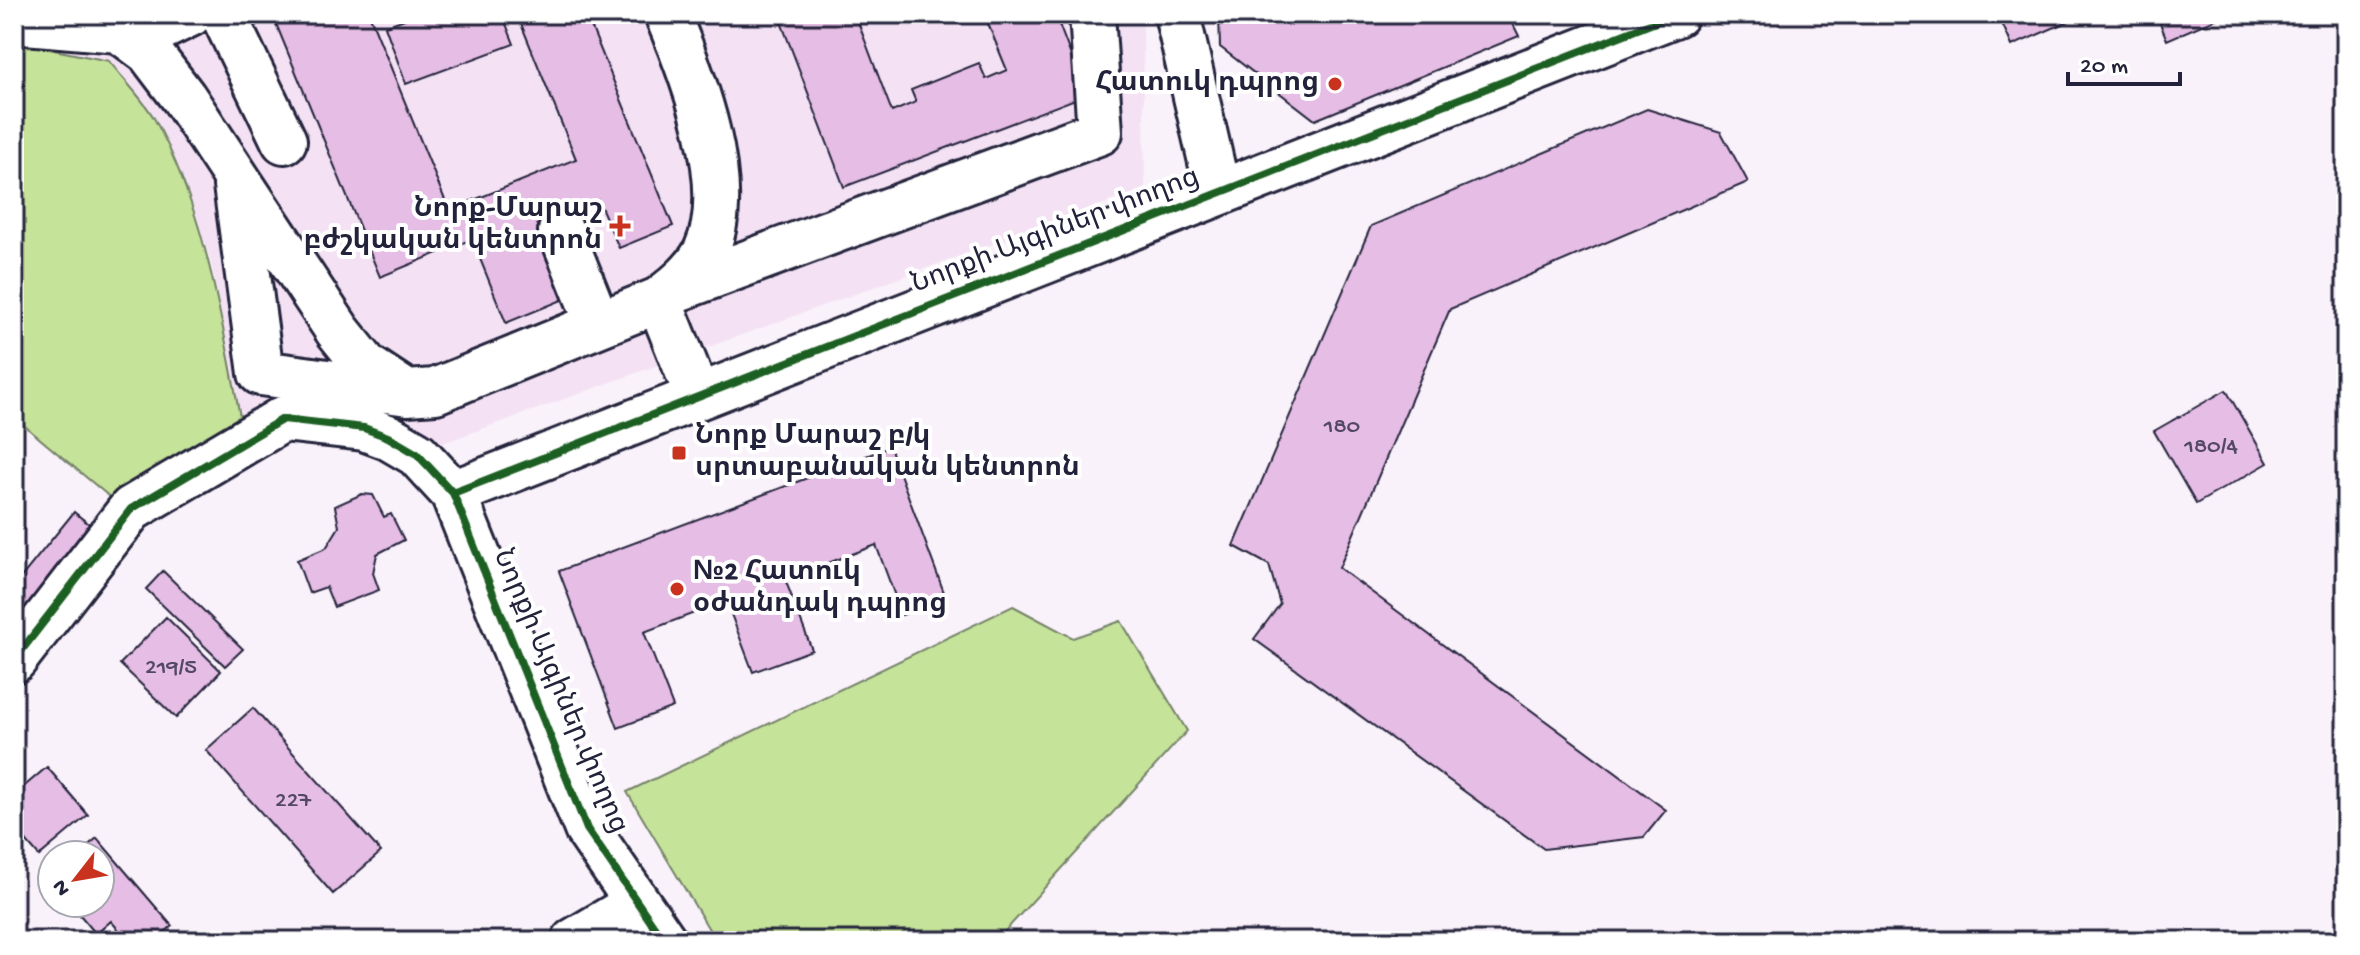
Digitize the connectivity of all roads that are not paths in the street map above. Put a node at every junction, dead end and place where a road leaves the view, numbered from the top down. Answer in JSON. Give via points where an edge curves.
{"nodes":[{"id":1,"x":190,"y":14,"type":"edge"},
{"id":2,"x":223,"y":14,"type":"edge"},
{"id":3,"x":667,"y":14,"type":"edge"},
{"id":4,"x":1092,"y":14,"type":"edge"},
{"id":5,"x":1177,"y":14,"type":"edge"},
{"id":6,"x":1676,"y":14,"type":"edge"},
{"id":7,"x":14,"y":21,"type":"edge"},
{"id":8,"x":134,"y":41,"type":"junction"},
{"id":9,"x":284,"y":141,"type":"dead end"},
{"id":10,"x":235,"y":175,"type":"junction"},
{"id":11,"x":1218,"y":192,"type":"junction"},
{"id":12,"x":561,"y":231,"type":"dead end"},
{"id":13,"x":666,"y":295,"type":"junction"},
{"id":14,"x":598,"y":324,"type":"junction"},
{"id":15,"x":407,"y":393,"type":"junction"},
{"id":16,"x":698,"y":397,"type":"junction"},
{"id":17,"x":453,"y":493,"type":"junction"},
{"id":18,"x":14,"y":660,"type":"edge"},
{"id":19,"x":638,"y":903,"type":"junction"},
{"id":20,"x":574,"y":941,"type":"edge"},
{"id":21,"x":664,"y":941,"type":"edge"}],
"edges":[{"from":1,"to":8,"type":"street"},
{"from":2,"to":9,"type":"street"},
{"from":3,"to":13,"type":"street","via":[[702,115],[717,193],[704,255]]},
{"from":4,"to":13,"type":"street","via":[[1100,132]]},
{"from":5,"to":11,"type":"street"},
{"from":6,"to":11,"type":"street","name":"Նորքի Այգիներ փողոց"},
{"from":7,"to":8,"type":"street","via":[[119,30]]},
{"from":8,"to":10,"type":"street","via":[[149,52],[184,98]]},
{"from":10,"to":15,"type":"street","via":[[338,331],[366,366]]},
{"from":10,"to":15,"type":"street","via":[[261,373]]},
{"from":11,"to":16,"type":"street","name":"Նորքի Այգիներ փողոց"},
{"from":12,"to":14,"type":"street"},
{"from":13,"to":14,"type":"street"},
{"from":13,"to":16,"type":"street"},
{"from":14,"to":15,"type":"street","via":[[435,391]]},
{"from":16,"to":17,"type":"street","name":"Նորքի Այգիներ փողոց"},
{"from":17,"to":18,"type":"street","name":"Նորքի Այգիներ փողոց","via":[[417,454],[388,437],[371,430],[283,419],[131,509]]},
{"from":17,"to":19,"type":"street","name":"Նորքի Այգիներ փողոց","via":[[587,829]]},
{"from":19,"to":20,"type":"street"},
{"from":19,"to":21,"type":"street","name":"Նորքի Այգիներ փողոց"}]}
